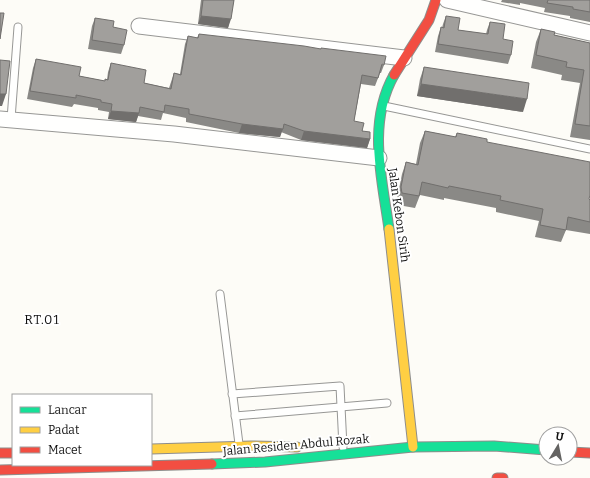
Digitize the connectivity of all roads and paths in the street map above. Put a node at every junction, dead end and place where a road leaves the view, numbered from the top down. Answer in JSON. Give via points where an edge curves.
{"nodes":[{"id":1,"x":436,"y":0,"type":"edge"},
{"id":2,"x":447,"y":0,"type":"edge"},
{"id":3,"x":139,"y":26,"type":"dead end"},
{"id":4,"x":18,"y":27,"type":"dead end"},
{"id":5,"x":590,"y":33,"type":"edge"},
{"id":6,"x":404,"y":58,"type":"junction"},
{"id":7,"x":381,"y":105,"type":"junction"},
{"id":8,"x":5,"y":119,"type":"edge"},
{"id":9,"x":590,"y":149,"type":"edge"},
{"id":10,"x":379,"y":158,"type":"junction"},
{"id":11,"x":220,"y":294,"type":"dead end"},
{"id":12,"x":232,"y":394,"type":"junction"},
{"id":13,"x":387,"y":404,"type":"dead end"},
{"id":14,"x":342,"y":407,"type":"junction"},
{"id":15,"x":235,"y":416,"type":"junction"},
{"id":16,"x":239,"y":447,"type":"junction"},
{"id":17,"x":303,"y":447,"type":"dead end"},
{"id":18,"x":325,"y":447,"type":"dead end"},
{"id":19,"x":343,"y":447,"type":"junction"},
{"id":20,"x":413,"y":447,"type":"junction"},
{"id":21,"x":392,"y":448,"type":"junction"},
{"id":22,"x":152,"y":449,"type":"edge"},
{"id":23,"x":538,"y":449,"type":"edge"},
{"id":24,"x":12,"y":452,"type":"edge"},
{"id":25,"x":578,"y":452,"type":"edge"},
{"id":26,"x":0,"y":453,"type":"edge"},
{"id":27,"x":590,"y":453,"type":"edge"},
{"id":28,"x":152,"y":465,"type":"edge"},
{"id":29,"x":132,"y":466,"type":"edge"},
{"id":30,"x":0,"y":470,"type":"edge"},
{"id":31,"x":497,"y":478,"type":"edge"},
{"id":32,"x":503,"y":478,"type":"edge"}],
"edges":[{"from":1,"to":6,"type":"main road","name":"Jalan Kebon Sirih","via":[[429,19]]},
{"from":2,"to":5,"type":"street"},
{"from":3,"to":6,"type":"street"},
{"from":4,"to":8,"type":"lane"},
{"from":6,"to":7,"type":"main road","name":"Jalan Kebon Sirih","via":[[388,86]]},
{"from":7,"to":9,"type":"lane"},
{"from":7,"to":10,"type":"main road","name":"Jalan Kebon Sirih"},
{"from":8,"to":10,"type":"street","via":[[174,134]]},
{"from":10,"to":20,"type":"main road","name":"Jalan Kebon Sirih","via":[[402,334]]},
{"from":11,"to":12,"type":"lane"},
{"from":12,"to":14,"type":"lane","via":[[340,386]]},
{"from":12,"to":15,"type":"lane"},
{"from":13,"to":14,"type":"lane"},
{"from":14,"to":15,"type":"lane"},
{"from":14,"to":19,"type":"lane"},
{"from":15,"to":16,"type":"lane"},
{"from":16,"to":17,"type":"main road"},
{"from":16,"to":22,"type":"main road"},
{"from":18,"to":19,"type":"main road"},
{"from":19,"to":21,"type":"main road"},
{"from":20,"to":21,"type":"main road","name":"Jalan Residen Abdul Rozak"},
{"from":20,"to":23,"type":"main road","name":"Jalan Residen Abdul Rozak","via":[[494,446]]},
{"from":21,"to":28,"type":"main road","name":"Jalan Residen Abdul Rozak","via":[[264,462]]},
{"from":24,"to":26,"type":"main road"},
{"from":25,"to":27,"type":"main road"},
{"from":29,"to":30,"type":"main road","name":"Jalan Residen Abdul Rozak"},
{"from":31,"to":32,"type":"main road"}]}
